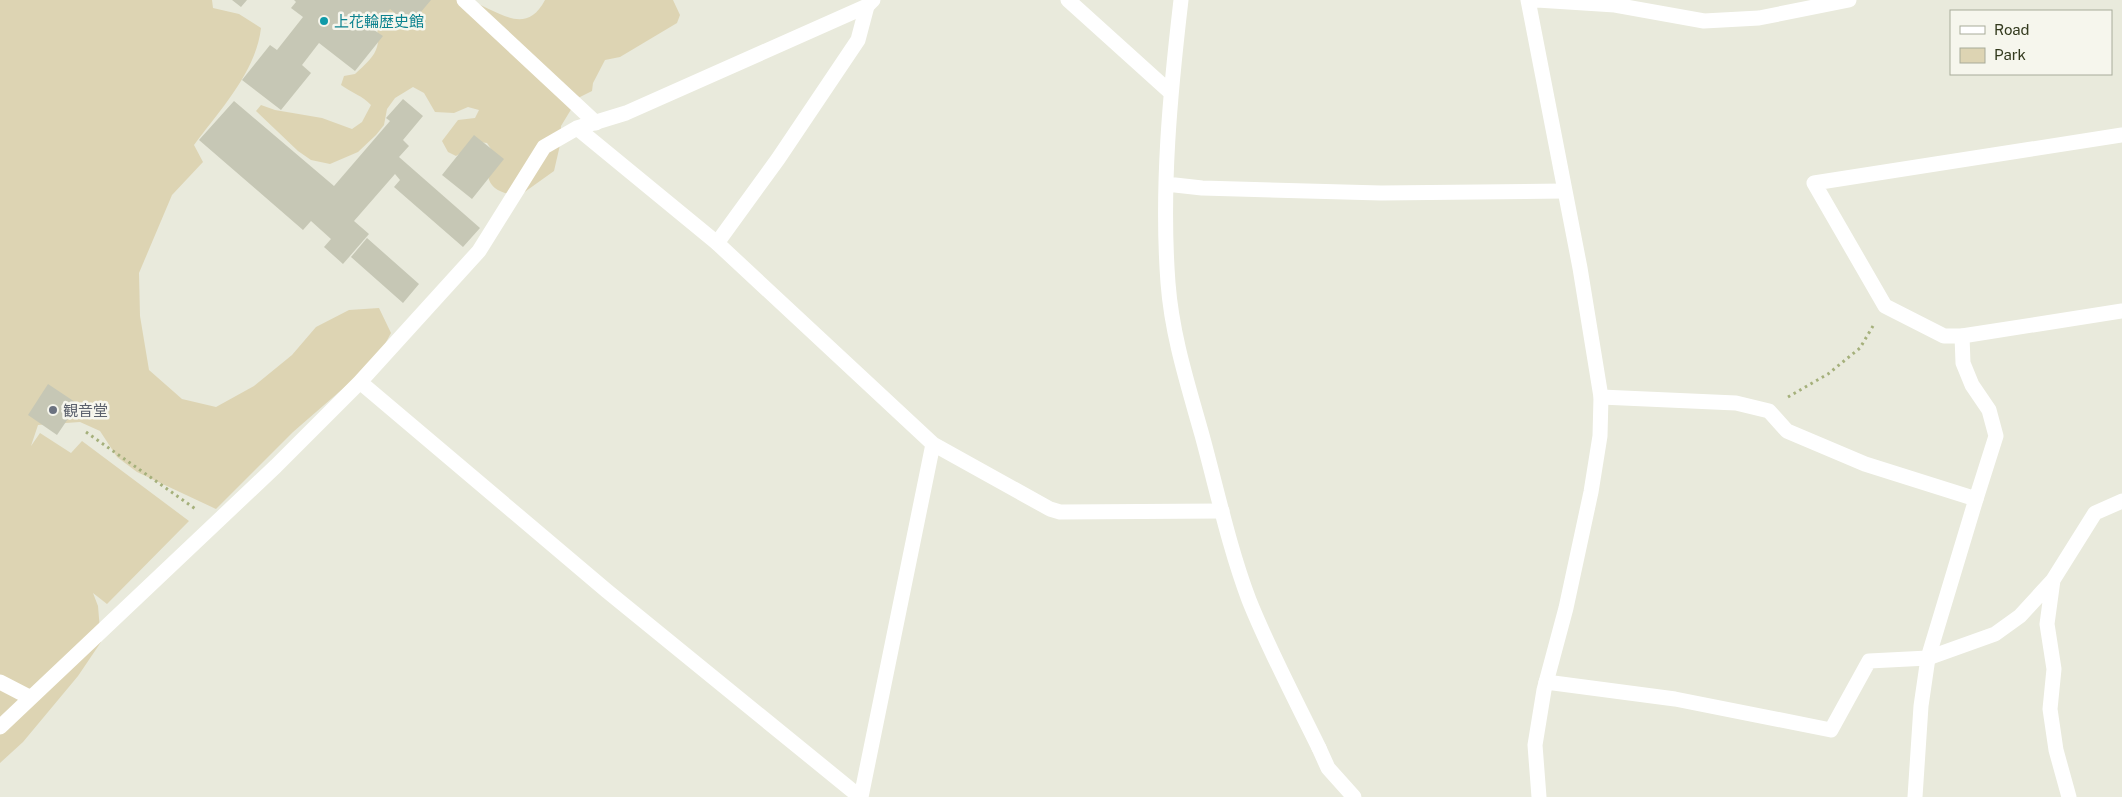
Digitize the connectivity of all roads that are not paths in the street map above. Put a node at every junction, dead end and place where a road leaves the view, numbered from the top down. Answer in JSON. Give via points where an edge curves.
{"nodes":[{"id":1,"x":464,"y":0,"type":"edge"},
{"id":2,"x":1068,"y":0,"type":"edge"},
{"id":3,"x":1181,"y":0,"type":"edge"},
{"id":4,"x":1528,"y":0,"type":"edge"},
{"id":5,"x":1537,"y":0,"type":"edge"},
{"id":6,"x":1849,"y":0,"type":"edge"},
{"id":7,"x":870,"y":3,"type":"edge"},
{"id":8,"x":1170,"y":92,"type":"junction"},
{"id":9,"x":596,"y":123,"type":"junction"},
{"id":10,"x":577,"y":128,"type":"junction"},
{"id":11,"x":2122,"y":135,"type":"edge"},
{"id":12,"x":1166,"y":184,"type":"junction"},
{"id":13,"x":1564,"y":191,"type":"junction"},
{"id":14,"x":717,"y":243,"type":"junction"},
{"id":15,"x":2122,"y":310,"type":"edge"},
{"id":16,"x":1962,"y":336,"type":"junction"},
{"id":17,"x":360,"y":382,"type":"junction"},
{"id":18,"x":1600,"y":397,"type":"junction"},
{"id":19,"x":933,"y":444,"type":"junction"},
{"id":20,"x":1976,"y":498,"type":"junction"},
{"id":21,"x":2122,"y":501,"type":"edge"},
{"id":22,"x":1222,"y":510,"type":"junction"},
{"id":23,"x":2053,"y":580,"type":"junction"},
{"id":24,"x":1928,"y":658,"type":"junction"},
{"id":25,"x":0,"y":682,"type":"edge"},
{"id":26,"x":1546,"y":682,"type":"junction"},
{"id":27,"x":29,"y":697,"type":"junction"},
{"id":28,"x":0,"y":727,"type":"edge"},
{"id":29,"x":860,"y":797,"type":"edge"},
{"id":30,"x":1354,"y":797,"type":"edge"},
{"id":31,"x":1539,"y":797,"type":"edge"},
{"id":32,"x":1915,"y":797,"type":"edge"},
{"id":33,"x":2069,"y":797,"type":"edge"}],
"edges":[{"from":1,"to":9,"type":"street"},
{"from":2,"to":8,"type":"street"},
{"from":3,"to":8,"type":"street"},
{"from":4,"to":13,"type":"street"},
{"from":5,"to":6,"type":"street","via":[[1615,6],[1704,21],[1759,18]]},
{"from":7,"to":9,"type":"street","via":[[626,114]]},
{"from":7,"to":14,"type":"street","via":[[858,40]]},
{"from":8,"to":12,"type":"street"},
{"from":9,"to":10,"type":"street"},
{"from":10,"to":14,"type":"street"},
{"from":10,"to":17,"type":"street","via":[[544,148],[479,251]]},
{"from":11,"to":16,"type":"street","via":[[1814,183],[1885,306],[1944,336]]},
{"from":12,"to":13,"type":"street","via":[[1381,193]]},
{"from":12,"to":22,"type":"street","via":[[1168,284],[1173,322],[1183,371]]},
{"from":13,"to":18,"type":"street","via":[[1580,268]]},
{"from":14,"to":19,"type":"street"},
{"from":15,"to":16,"type":"street"},
{"from":16,"to":20,"type":"street","via":[[1963,363],[1972,385],[1989,410],[1996,436]]},
{"from":17,"to":27,"type":"street","via":[[216,523]]},
{"from":17,"to":29,"type":"street","via":[[607,591]]},
{"from":18,"to":20,"type":"street","via":[[1736,403],[1768,411],[1787,431],[1865,464]]},
{"from":18,"to":26,"type":"street","via":[[1600,436],[1591,492]]},
{"from":19,"to":22,"type":"street","via":[[1060,512]]},
{"from":19,"to":29,"type":"street"},
{"from":20,"to":24,"type":"street"},
{"from":21,"to":23,"type":"street","via":[[2095,513]]},
{"from":22,"to":30,"type":"street","via":[[1250,600],[1287,684],[1328,768]]},
{"from":23,"to":24,"type":"street","via":[[2020,616],[1995,634]]},
{"from":23,"to":33,"type":"street","via":[[2047,624],[2054,669],[2050,708],[2056,750]]},
{"from":24,"to":26,"type":"street","via":[[1869,661],[1831,730],[1675,699]]},
{"from":24,"to":32,"type":"street"},
{"from":25,"to":27,"type":"street"},
{"from":26,"to":31,"type":"street","via":[[1535,745]]},
{"from":27,"to":28,"type":"street"}]}
